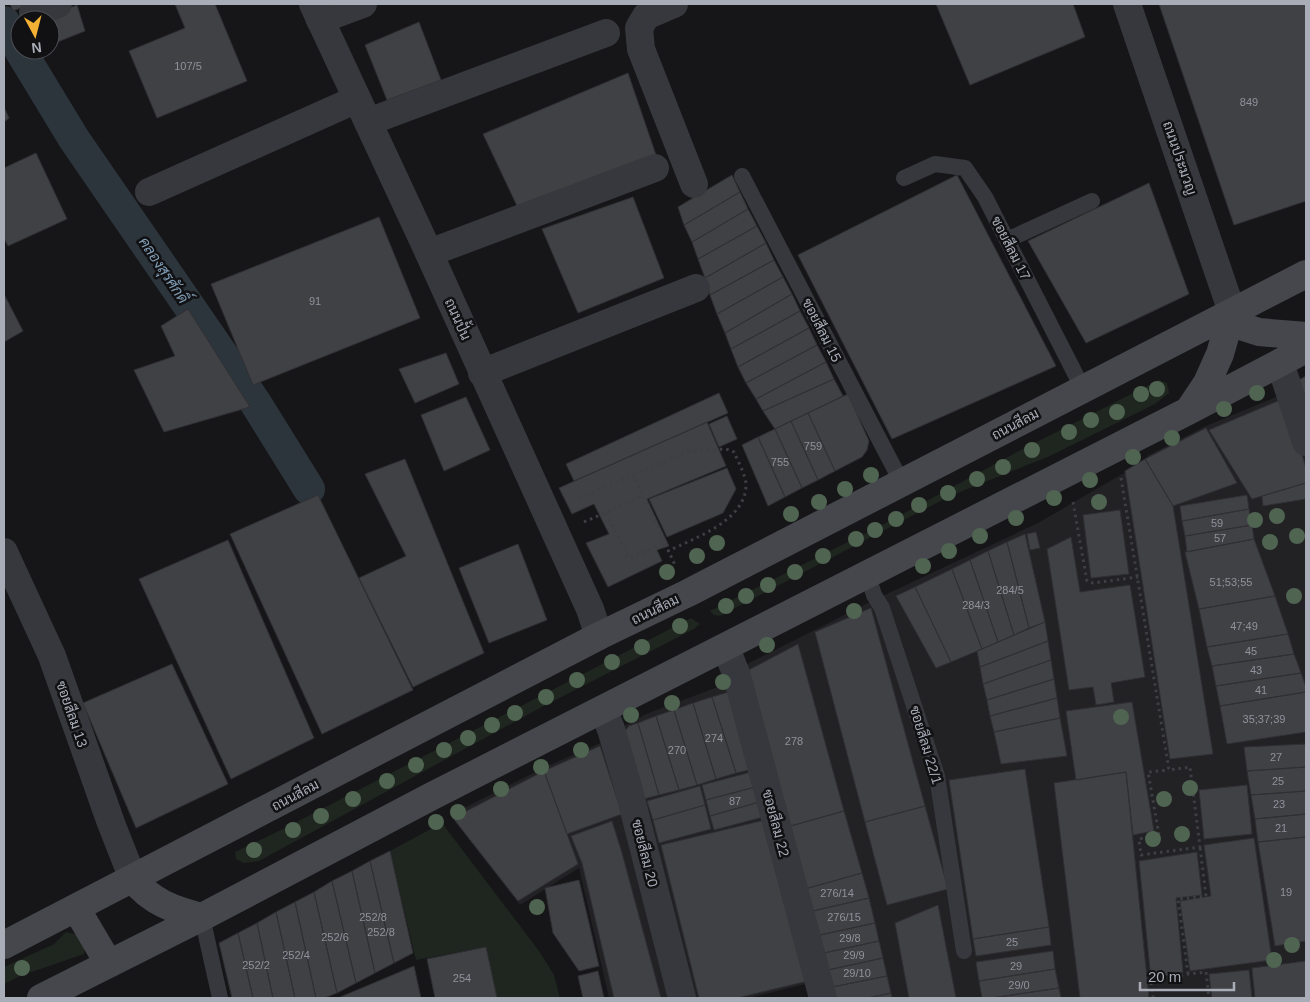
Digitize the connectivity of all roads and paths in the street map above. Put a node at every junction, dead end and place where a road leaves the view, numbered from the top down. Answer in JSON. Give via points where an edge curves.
{"nodes":[{"id":1,"x":58,"y":4,"type":"edge"},
{"id":2,"x":363,"y":4,"type":"edge"},
{"id":3,"x":674,"y":4,"type":"edge"},
{"id":4,"x":1127,"y":4,"type":"edge"},
{"id":5,"x":41,"y":10,"type":"edge"},
{"id":6,"x":316,"y":12,"type":"edge"},
{"id":7,"x":606,"y":33,"type":"dead end"},
{"id":8,"x":362,"y":110,"type":"junction"},
{"id":9,"x":655,"y":168,"type":"dead end"},
{"id":10,"x":742,"y":176,"type":"dead end"},
{"id":11,"x":904,"y":178,"type":"dead end"},
{"id":12,"x":694,"y":184,"type":"dead end"},
{"id":13,"x":149,"y":192,"type":"dead end"},
{"id":14,"x":1092,"y":201,"type":"dead end"},
{"id":15,"x":1007,"y":240,"type":"junction"},
{"id":16,"x":429,"y":253,"type":"junction"},
{"id":17,"x":1306,"y":274,"type":"edge"},
{"id":18,"x":696,"y":288,"type":"dead end"},
{"id":19,"x":1232,"y":312,"type":"junction"},
{"id":20,"x":1306,"y":336,"type":"edge"},
{"id":21,"x":1306,"y":349,"type":"edge"},
{"id":22,"x":1280,"y":363,"type":"junction"},
{"id":23,"x":482,"y":373,"type":"junction"},
{"id":24,"x":1083,"y":389,"type":"junction"},
{"id":25,"x":1188,"y":411,"type":"junction"},
{"id":26,"x":1306,"y":442,"type":"edge"},
{"id":27,"x":633,"y":474,"type":"junction"},
{"id":28,"x":1121,"y":477,"type":"dead end"},
{"id":29,"x":902,"y":483,"type":"junction"},
{"id":30,"x":1071,"y":494,"type":"dead end"},
{"id":31,"x":643,"y":496,"type":"junction"},
{"id":32,"x":580,"y":498,"type":"dead end"},
{"id":33,"x":606,"y":512,"type":"junction"},
{"id":34,"x":583,"y":522,"type":"dead end"},
{"id":35,"x":664,"y":542,"type":"junction"},
{"id":36,"x":668,"y":551,"type":"junction"},
{"id":37,"x":4,"y":552,"type":"edge"},
{"id":38,"x":676,"y":568,"type":"dead end"},
{"id":39,"x":868,"y":576,"type":"junction"},
{"id":40,"x":1138,"y":577,"type":"junction"},
{"id":41,"x":599,"y":636,"type":"junction"},
{"id":42,"x":726,"y":648,"type":"junction"},
{"id":43,"x":603,"y":710,"type":"junction"},
{"id":44,"x":1168,"y":770,"type":"junction"},
{"id":45,"x":1200,"y":847,"type":"junction"},
{"id":46,"x":133,"y":879,"type":"junction"},
{"id":47,"x":76,"y":908,"type":"junction"},
{"id":48,"x":202,"y":917,"type":"junction"},
{"id":49,"x":4,"y":945,"type":"edge"},
{"id":50,"x":964,"y":951,"type":"dead end"},
{"id":51,"x":109,"y":964,"type":"junction"},
{"id":52,"x":1188,"y":974,"type":"junction"},
{"id":53,"x":41,"y":998,"type":"edge"},
{"id":54,"x":220,"y":998,"type":"edge"},
{"id":55,"x":682,"y":998,"type":"edge"},
{"id":56,"x":823,"y":998,"type":"edge"},
{"id":57,"x":1153,"y":998,"type":"edge"},
{"id":58,"x":1209,"y":998,"type":"edge"}],
"edges":[{"from":1,"to":5,"type":"street"},
{"from":2,"to":6,"type":"street"},
{"from":3,"to":12,"type":"street","via":[[646,16],[639,28],[641,49]]},
{"from":4,"to":19,"type":"street","name":"ถนนประมวญ"},
{"from":6,"to":8,"type":"street","name":"ถนนปั้น"},
{"from":7,"to":8,"type":"street"},
{"from":8,"to":13,"type":"street"},
{"from":8,"to":16,"type":"street","name":"ถนนปั้น"},
{"from":9,"to":16,"type":"street"},
{"from":10,"to":29,"type":"lane","name":"ซอยสีลม 15"},
{"from":11,"to":15,"type":"lane","name":"ซอยสีลม 17","via":[[935,164],[965,168],[985,197]]},
{"from":14,"to":15,"type":"lane"},
{"from":15,"to":24,"type":"lane","name":"ซอยสีลม 17"},
{"from":16,"to":23,"type":"street","name":"ถนนปั้น"},
{"from":17,"to":19,"type":"main road","name":"ถนนสีลม"},
{"from":18,"to":23,"type":"street"},
{"from":19,"to":20,"type":"main road","via":[[1240,326],[1259,332]]},
{"from":19,"to":24,"type":"main road","name":"ถนนสีลม"},
{"from":19,"to":25,"type":"main road","via":[[1220,354],[1207,383]]},
{"from":21,"to":22,"type":"main road"},
{"from":22,"to":25,"type":"main road"},
{"from":22,"to":26,"type":"street"},
{"from":23,"to":41,"type":"street","name":"ถนนปั้น","via":[[590,609]]},
{"from":24,"to":29,"type":"main road","name":"ถนนสีลม"},
{"from":25,"to":39,"type":"main road"},
{"from":27,"to":31,"type":"path"},
{"from":27,"to":32,"type":"path"},
{"from":27,"to":36,"type":"path","via":[[689,451],[726,449],[734,452],[746,483],[745,496],[735,513]]},
{"from":28,"to":40,"type":"path"},
{"from":29,"to":41,"type":"main road","name":"ถนนสีลม","via":[[688,594]]},
{"from":30,"to":40,"type":"path","via":[[1087,580],[1094,583]]},
{"from":31,"to":33,"type":"path"},
{"from":31,"to":35,"type":"path"},
{"from":33,"to":34,"type":"path"},
{"from":33,"to":35,"type":"path","via":[[629,558]]},
{"from":35,"to":36,"type":"path"},
{"from":36,"to":38,"type":"path"},
{"from":37,"to":46,"type":"street","name":"ซอยสีลม 13","via":[[52,656]]},
{"from":39,"to":42,"type":"main road"},
{"from":39,"to":50,"type":"lane","name":"ซอยสีลม 22/1","via":[[882,608],[937,776]]},
{"from":40,"to":44,"type":"path"},
{"from":41,"to":46,"type":"main road","name":"ถนนสีลม"},
{"from":42,"to":43,"type":"main road"},
{"from":42,"to":56,"type":"street","name":"ซอยสีลม 22","via":[[737,676]]},
{"from":43,"to":48,"type":"main road"},
{"from":43,"to":55,"type":"street","name":"ซอยสีลม 20","via":[[627,783]]},
{"from":44,"to":45,"type":"path","via":[[1190,767]]},
{"from":44,"to":45,"type":"path","via":[[1148,772],[1159,835],[1139,839],[1141,855]]},
{"from":45,"to":52,"type":"path","via":[[1206,896],[1178,899]]},
{"from":46,"to":47,"type":"main road","name":"ถนนสีลม"},
{"from":46,"to":48,"type":"main road","via":[[154,900]]},
{"from":47,"to":49,"type":"main road","name":"ถนนสีลม"},
{"from":47,"to":51,"type":"main road"},
{"from":48,"to":51,"type":"main road"},
{"from":48,"to":54,"type":"lane"},
{"from":51,"to":53,"type":"main road"},
{"from":52,"to":57,"type":"path","via":[[1151,983]]},
{"from":52,"to":58,"type":"path","via":[[1206,972]]}]}
